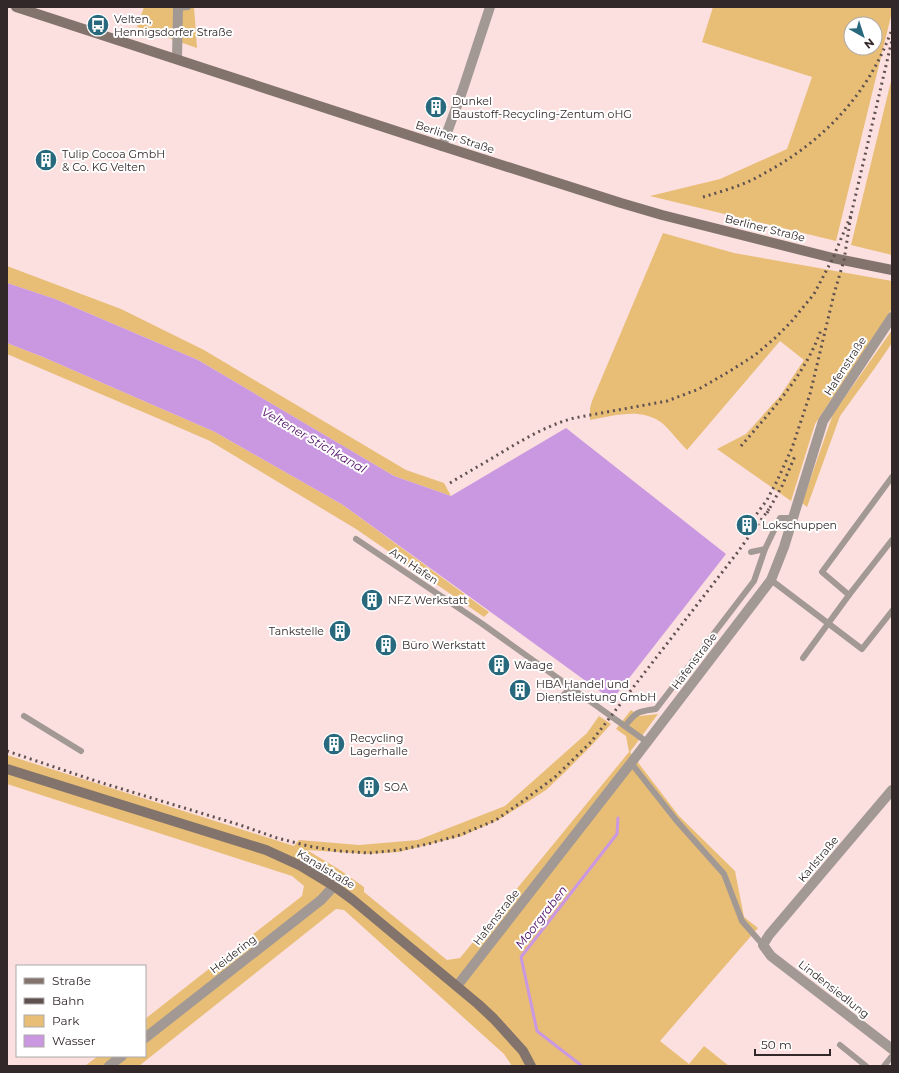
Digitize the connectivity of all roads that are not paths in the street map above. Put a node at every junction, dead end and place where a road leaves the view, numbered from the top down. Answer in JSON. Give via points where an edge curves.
{"nodes":[{"id":1,"x":16,"y":7,"type":"edge"},
{"id":2,"x":181,"y":7,"type":"edge"},
{"id":3,"x":490,"y":7,"type":"edge"},
{"id":4,"x":177,"y":59,"type":"junction"},
{"id":5,"x":442,"y":146,"type":"junction"},
{"id":6,"x":892,"y":270,"type":"edge"},
{"id":7,"x":892,"y":317,"type":"edge"},
{"id":8,"x":892,"y":478,"type":"edge"},
{"id":9,"x":793,"y":518,"type":"junction"},
{"id":10,"x":356,"y":539,"type":"dead end"},
{"id":11,"x":892,"y":540,"type":"edge"},
{"id":12,"x":765,"y":549,"type":"junction"},
{"id":13,"x":751,"y":552,"type":"dead end"},
{"id":14,"x":771,"y":580,"type":"junction"},
{"id":15,"x":849,"y":595,"type":"junction"},
{"id":16,"x":892,"y":610,"type":"edge"},
{"id":17,"x":828,"y":624,"type":"junction"},
{"id":18,"x":803,"y":658,"type":"dead end"},
{"id":19,"x":571,"y":687,"type":"junction"},
{"id":20,"x":559,"y":700,"type":"dead end"},
{"id":21,"x":24,"y":716,"type":"dead end"},
{"id":22,"x":623,"y":725,"type":"junction"},
{"id":23,"x":647,"y":742,"type":"junction"},
{"id":24,"x":81,"y":751,"type":"dead end"},
{"id":25,"x":631,"y":763,"type":"junction"},
{"id":26,"x":7,"y":769,"type":"edge"},
{"id":27,"x":892,"y":791,"type":"edge"},
{"id":28,"x":334,"y":886,"type":"junction"},
{"id":29,"x":763,"y":945,"type":"junction"},
{"id":30,"x":457,"y":986,"type":"junction"},
{"id":31,"x":146,"y":1037,"type":"edge"},
{"id":32,"x":840,"y":1046,"type":"dead end"},
{"id":33,"x":892,"y":1049,"type":"edge"},
{"id":34,"x":892,"y":1056,"type":"edge"},
{"id":35,"x":121,"y":1057,"type":"edge"},
{"id":36,"x":109,"y":1066,"type":"edge"},
{"id":37,"x":531,"y":1066,"type":"edge"},
{"id":38,"x":866,"y":1066,"type":"edge"},
{"id":39,"x":884,"y":1066,"type":"edge"}],
"edges":[{"from":1,"to":4,"type":"main road","name":"Berliner Straße"},
{"from":2,"to":4,"type":"street"},
{"from":3,"to":5,"type":"street"},
{"from":4,"to":5,"type":"main road","name":"Berliner Straße"},
{"from":5,"to":6,"type":"main road","name":"Berliner Straße","via":[[662,215],[833,258]]},
{"from":7,"to":9,"type":"street","name":"Hafenstraße","via":[[823,421]]},
{"from":8,"to":15,"type":"lane","via":[[822,572]]},
{"from":9,"to":12,"type":"lane","via":[[780,518]]},
{"from":9,"to":14,"type":"street","name":"Hafenstraße"},
{"from":10,"to":19,"type":"lane","name":"Am Hafen"},
{"from":11,"to":15,"type":"lane"},
{"from":12,"to":13,"type":"lane"},
{"from":12,"to":22,"type":"lane","via":[[754,581],[656,709],[639,712]]},
{"from":14,"to":17,"type":"lane"},
{"from":14,"to":23,"type":"street","name":"Hafenstraße"},
{"from":15,"to":17,"type":"lane"},
{"from":16,"to":17,"type":"lane","via":[[862,649]]},
{"from":17,"to":18,"type":"lane"},
{"from":19,"to":20,"type":"lane"},
{"from":19,"to":22,"type":"lane","name":"Am Hafen"},
{"from":21,"to":24,"type":"lane"},
{"from":22,"to":23,"type":"lane"},
{"from":23,"to":25,"type":"street","name":"Hafenstraße"},
{"from":25,"to":29,"type":"lane","via":[[676,820],[724,874],[742,921]]},
{"from":25,"to":30,"type":"street","name":"Hafenstraße"},
{"from":26,"to":28,"type":"main road","name":"Kanalstraße","via":[[266,850],[301,866]]},
{"from":27,"to":29,"type":"street","name":"Karlstraße"},
{"from":28,"to":30,"type":"main road","name":"Kanalstraße"},
{"from":28,"to":31,"type":"street","name":"Heidering","via":[[321,900]]},
{"from":29,"to":33,"type":"street","name":"Lindensiedlung","via":[[771,956]]},
{"from":30,"to":37,"type":"main road","name":"Kanalstraße","via":[[494,1019],[523,1051]]},
{"from":32,"to":38,"type":"lane"},
{"from":34,"to":39,"type":"lane"},
{"from":35,"to":36,"type":"street"}]}
